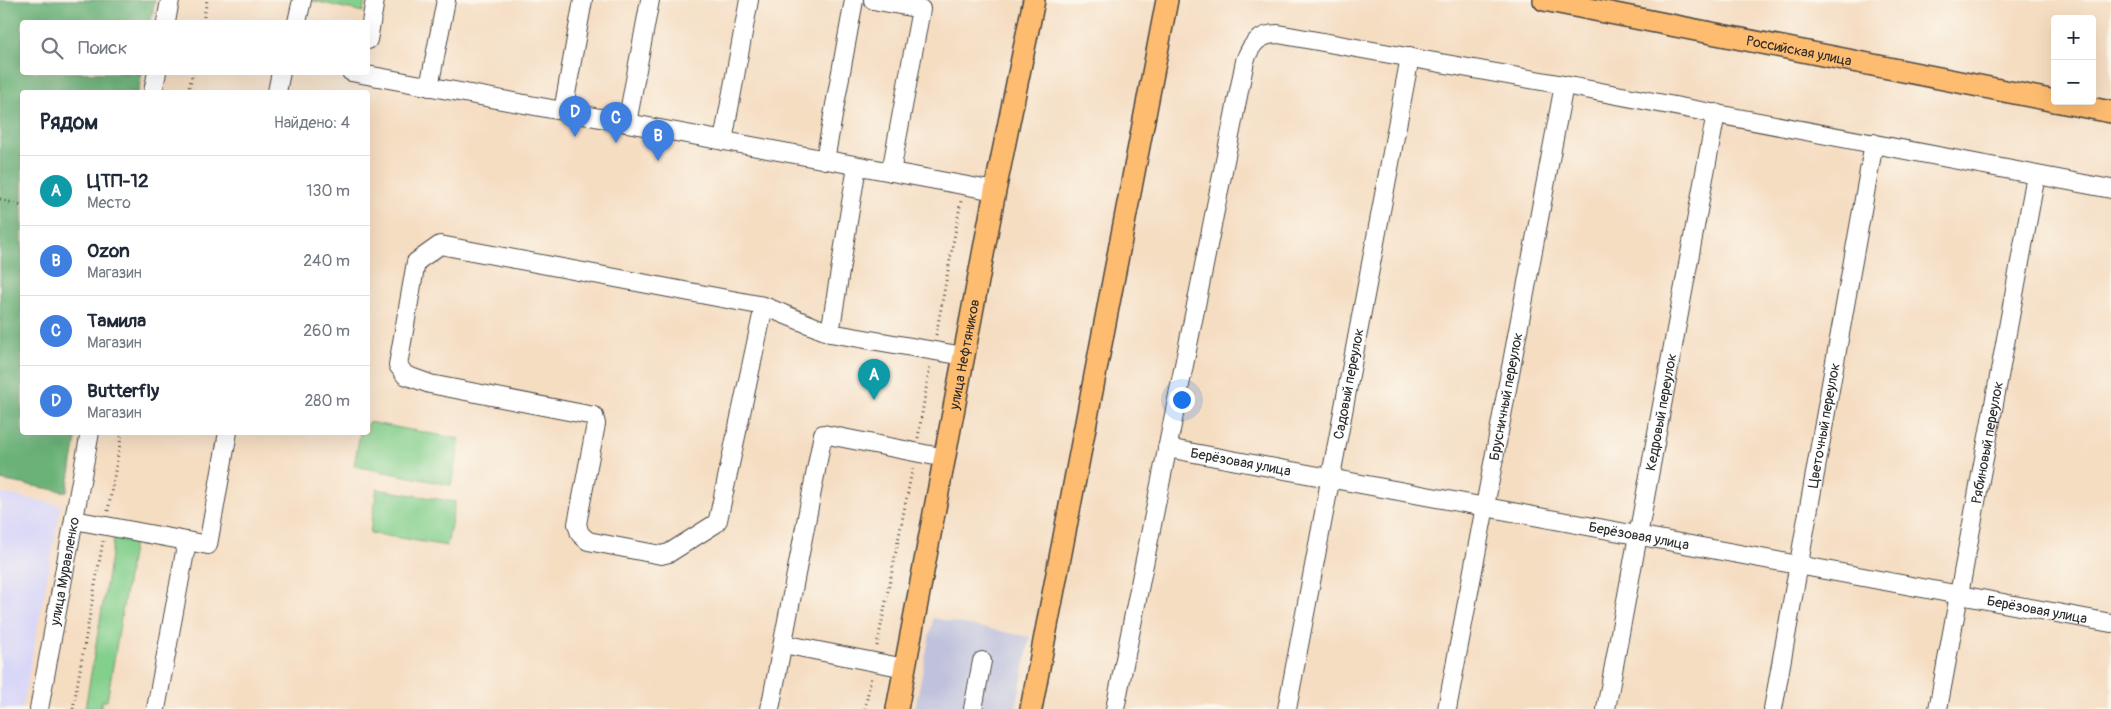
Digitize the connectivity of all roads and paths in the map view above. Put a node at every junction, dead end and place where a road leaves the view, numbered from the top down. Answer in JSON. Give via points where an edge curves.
{"nodes":[{"id":1,"x":170,"y":0,"type":"edge"},
{"id":2,"x":207,"y":0,"type":"edge"},
{"id":3,"x":302,"y":0,"type":"edge"},
{"id":4,"x":375,"y":0,"type":"edge"},
{"id":5,"x":446,"y":0,"type":"edge"},
{"id":6,"x":583,"y":0,"type":"edge"},
{"id":7,"x":650,"y":0,"type":"edge"},
{"id":8,"x":749,"y":0,"type":"edge"},
{"id":9,"x":854,"y":0,"type":"edge"},
{"id":10,"x":873,"y":0,"type":"edge"},
{"id":11,"x":1034,"y":0,"type":"edge"},
{"id":12,"x":1167,"y":0,"type":"edge"},
{"id":13,"x":1544,"y":0,"type":"edge"},
{"id":14,"x":166,"y":20,"type":"edge"},
{"id":15,"x":203,"y":20,"type":"edge"},
{"id":16,"x":298,"y":20,"type":"edge"},
{"id":17,"x":370,"y":29,"type":"edge"},
{"id":18,"x":1410,"y":58,"type":"junction"},
{"id":19,"x":156,"y":75,"type":"edge"},
{"id":20,"x":192,"y":75,"type":"edge"},
{"id":21,"x":281,"y":75,"type":"edge"},
{"id":22,"x":368,"y":75,"type":"edge"},
{"id":23,"x":1564,"y":85,"type":"junction"},
{"id":24,"x":429,"y":87,"type":"junction"},
{"id":25,"x":153,"y":90,"type":"edge"},
{"id":26,"x":188,"y":90,"type":"edge"},
{"id":27,"x":278,"y":90,"type":"edge"},
{"id":28,"x":2051,"y":100,"type":"edge"},
{"id":29,"x":2075,"y":105,"type":"edge"},
{"id":30,"x":563,"y":111,"type":"junction"},
{"id":31,"x":2111,"y":112,"type":"edge"},
{"id":32,"x":1716,"y":113,"type":"junction"},
{"id":33,"x":627,"y":123,"type":"junction"},
{"id":34,"x":723,"y":141,"type":"junction"},
{"id":35,"x":1874,"y":143,"type":"junction"},
{"id":36,"x":825,"y":160,"type":"junction"},
{"id":37,"x":857,"y":166,"type":"junction"},
{"id":38,"x":891,"y":172,"type":"junction"},
{"id":39,"x":2036,"y":175,"type":"junction"},
{"id":40,"x":2111,"y":189,"type":"edge"},
{"id":41,"x":995,"y":191,"type":"junction"},
{"id":42,"x":0,"y":199,"type":"edge"},
{"id":43,"x":20,"y":205,"type":"edge"},
{"id":44,"x":764,"y":306,"type":"junction"},
{"id":45,"x":830,"y":333,"type":"junction"},
{"id":46,"x":964,"y":356,"type":"junction"},
{"id":47,"x":89,"y":435,"type":"edge"},
{"id":48,"x":121,"y":435,"type":"edge"},
{"id":49,"x":227,"y":435,"type":"edge"},
{"id":50,"x":1167,"y":448,"type":"junction"},
{"id":51,"x":945,"y":458,"type":"junction"},
{"id":52,"x":1330,"y":479,"type":"junction"},
{"id":53,"x":1485,"y":507,"type":"junction"},
{"id":54,"x":74,"y":520,"type":"junction"},
{"id":55,"x":105,"y":526,"type":"junction"},
{"id":56,"x":1638,"y":536,"type":"junction"},
{"id":57,"x":187,"y":541,"type":"junction"},
{"id":58,"x":1799,"y":565,"type":"junction"},
{"id":59,"x":1959,"y":595,"type":"junction"},
{"id":60,"x":2111,"y":623,"type":"edge"},
{"id":61,"x":783,"y":644,"type":"junction"},
{"id":62,"x":982,"y":661,"type":"dead end"},
{"id":63,"x":905,"y":668,"type":"junction"},
{"id":64,"x":39,"y":709,"type":"edge"},
{"id":65,"x":73,"y":709,"type":"edge"},
{"id":66,"x":156,"y":709,"type":"edge"},
{"id":67,"x":770,"y":709,"type":"edge"},
{"id":68,"x":897,"y":709,"type":"edge"},
{"id":69,"x":973,"y":709,"type":"edge"},
{"id":70,"x":1032,"y":709,"type":"edge"},
{"id":71,"x":1114,"y":709,"type":"edge"},
{"id":72,"x":1287,"y":709,"type":"edge"},
{"id":73,"x":1447,"y":709,"type":"edge"},
{"id":74,"x":1606,"y":709,"type":"edge"},
{"id":75,"x":1773,"y":709,"type":"edge"},
{"id":76,"x":1938,"y":709,"type":"edge"}],
"edges":[{"from":1,"to":14,"type":"street"},
{"from":2,"to":15,"type":"path"},
{"from":3,"to":16,"type":"street"},
{"from":4,"to":17,"type":"street"},
{"from":5,"to":24,"type":"street"},
{"from":6,"to":30,"type":"street"},
{"from":7,"to":33,"type":"street"},
{"from":8,"to":34,"type":"street"},
{"from":9,"to":36,"type":"street"},
{"from":10,"to":38,"type":"street","via":[[921,9]]},
{"from":11,"to":41,"type":"main road","name":"улица Нефтяников"},
{"from":12,"to":70,"type":"main road"},
{"from":13,"to":28,"type":"main road","name":"Российская улица"},
{"from":18,"to":23,"type":"street"},
{"from":18,"to":50,"type":"street","via":[[1278,34],[1267,34],[1255,40],[1245,61]]},
{"from":18,"to":52,"type":"street","name":"Садовый переулок"},
{"from":19,"to":25,"type":"street"},
{"from":20,"to":26,"type":"path"},
{"from":21,"to":27,"type":"street"},
{"from":22,"to":24,"type":"street"},
{"from":23,"to":32,"type":"street"},
{"from":23,"to":53,"type":"street","name":"Брусничный переулок"},
{"from":24,"to":30,"type":"street"},
{"from":29,"to":31,"type":"main road","name":"Российская улица"},
{"from":30,"to":33,"type":"street"},
{"from":32,"to":35,"type":"street"},
{"from":32,"to":56,"type":"street","name":"Кедровый переулок"},
{"from":33,"to":34,"type":"street"},
{"from":34,"to":36,"type":"street"},
{"from":35,"to":39,"type":"street"},
{"from":35,"to":58,"type":"street","name":"Цветочный переулок"},
{"from":36,"to":37,"type":"street"},
{"from":37,"to":38,"type":"street"},
{"from":37,"to":45,"type":"street"},
{"from":38,"to":41,"type":"street"},
{"from":39,"to":40,"type":"street"},
{"from":39,"to":59,"type":"street","name":"Рябиновый переулок"},
{"from":41,"to":46,"type":"main road","name":"улица Нефтяников"},
{"from":42,"to":43,"type":"path"},
{"from":44,"to":44,"type":"street","via":[[440,245],[416,262],[398,365],[405,375],[430,384],[594,416],[596,424],[577,524],[580,534],[588,541],[669,553],[718,520]]},
{"from":44,"to":45,"type":"street"},
{"from":45,"to":46,"type":"street"},
{"from":46,"to":51,"type":"main road","name":"улица Нефтяников"},
{"from":47,"to":54,"type":"street","name":"улица Муравленко"},
{"from":48,"to":55,"type":"path"},
{"from":49,"to":57,"type":"street","via":[[208,545]]},
{"from":50,"to":52,"type":"street","name":"Берёзовая улица"},
{"from":50,"to":71,"type":"street"},
{"from":51,"to":61,"type":"street","via":[[823,434]]},
{"from":51,"to":63,"type":"main road","name":"улица Нефтяников"},
{"from":52,"to":53,"type":"street","name":"Берёзовая улица"},
{"from":52,"to":72,"type":"street","name":"Садовый переулок"},
{"from":53,"to":56,"type":"street","name":"Берёзовая улица"},
{"from":53,"to":73,"type":"street","name":"Брусничный переулок"},
{"from":54,"to":55,"type":"street"},
{"from":54,"to":64,"type":"street","name":"улица Муравленко"},
{"from":55,"to":57,"type":"street"},
{"from":55,"to":65,"type":"path"},
{"from":56,"to":58,"type":"street","name":"Берёзовая улица"},
{"from":56,"to":74,"type":"street","name":"Кедровый переулок"},
{"from":57,"to":66,"type":"street"},
{"from":58,"to":59,"type":"street","name":"Берёзовая улица"},
{"from":58,"to":75,"type":"street","name":"Цветочный переулок"},
{"from":59,"to":60,"type":"street","name":"Берёзовая улица"},
{"from":59,"to":76,"type":"street","name":"Рябиновый переулок"},
{"from":61,"to":63,"type":"street"},
{"from":61,"to":67,"type":"street"},
{"from":62,"to":69,"type":"street"},
{"from":63,"to":68,"type":"main road","name":"улица Нефтяников"}]}
